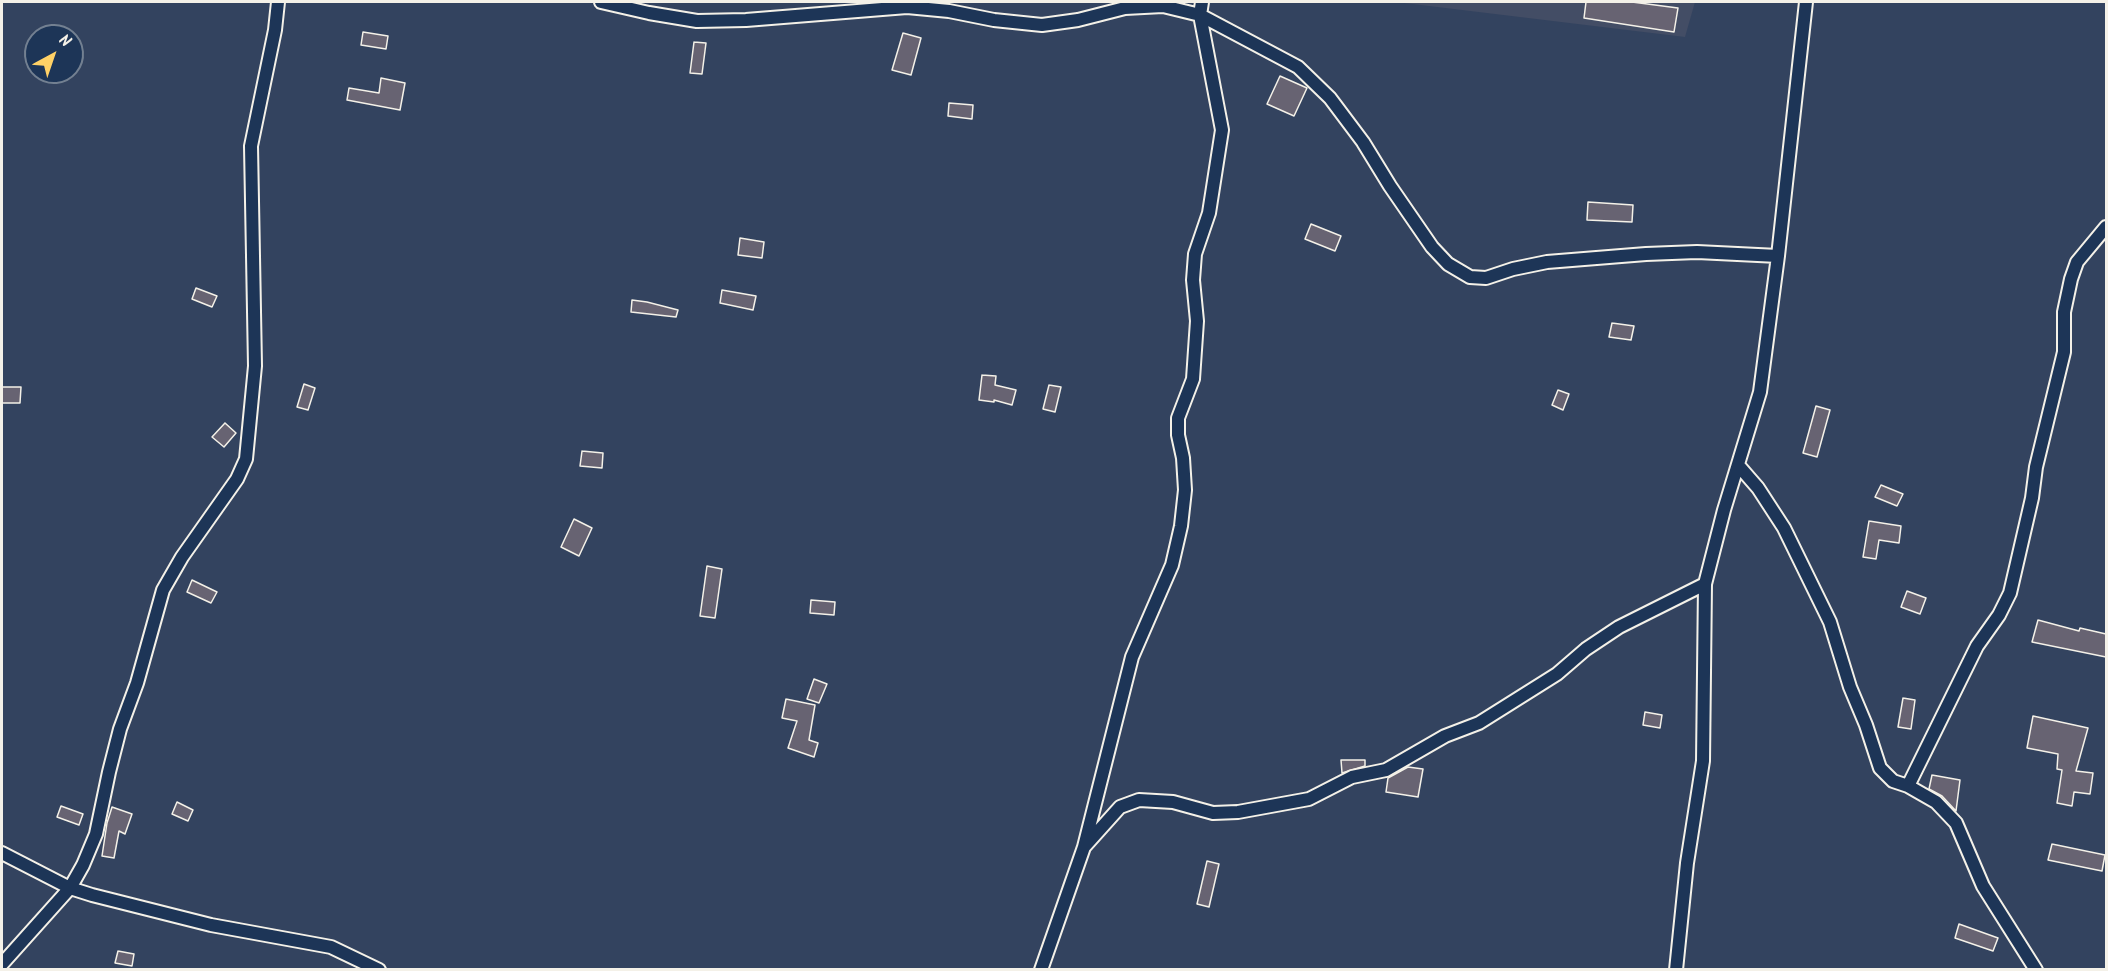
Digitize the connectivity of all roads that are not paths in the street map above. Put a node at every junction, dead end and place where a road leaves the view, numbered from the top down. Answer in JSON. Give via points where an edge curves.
{"nodes":[{"id":1,"x":278,"y":2,"type":"edge"},
{"id":2,"x":601,"y":2,"type":"edge"},
{"id":3,"x":1202,"y":2,"type":"edge"},
{"id":4,"x":1806,"y":2,"type":"edge"},
{"id":5,"x":1200,"y":15,"type":"junction"},
{"id":6,"x":2106,"y":227,"type":"edge"},
{"id":7,"x":1778,"y":256,"type":"junction"},
{"id":8,"x":1738,"y":465,"type":"junction"},
{"id":9,"x":1705,"y":584,"type":"junction"},
{"id":10,"x":1908,"y":786,"type":"junction"},
{"id":11,"x":1084,"y":847,"type":"junction"},
{"id":12,"x":2,"y":853,"type":"edge"},
{"id":13,"x":70,"y":888,"type":"junction"},
{"id":14,"x":2,"y":964,"type":"edge"},
{"id":15,"x":379,"y":969,"type":"edge"},
{"id":16,"x":1041,"y":969,"type":"edge"},
{"id":17,"x":1676,"y":969,"type":"edge"},
{"id":18,"x":2036,"y":969,"type":"edge"}],
"edges":[{"from":1,"to":13,"type":"street","via":[[251,146],[255,366],[246,459],[237,479],[163,590],[120,729],[96,834]]},
{"from":2,"to":5,"type":"street","via":[[697,21],[907,7],[1042,25],[1125,8],[1163,6]]},
{"from":3,"to":5,"type":"street"},
{"from":4,"to":7,"type":"street"},
{"from":5,"to":7,"type":"street","via":[[1298,67],[1330,98],[1432,247],[1448,264],[1470,277],[1486,278],[1547,262],[1646,254]]},
{"from":5,"to":11,"type":"street","via":[[1222,130],[1209,213],[1195,254],[1197,321],[1193,379],[1178,418],[1185,490],[1181,526],[1172,565],[1132,657]]},
{"from":6,"to":10,"type":"street","via":[[2077,262],[2071,279],[2064,312],[2064,352],[2010,593],[1977,646]]},
{"from":7,"to":8,"type":"street","via":[[1760,392]]},
{"from":8,"to":9,"type":"street"},
{"from":8,"to":10,"type":"street","via":[[1784,528],[1830,622],[1880,768],[1893,781]]},
{"from":9,"to":11,"type":"street","via":[[1619,627],[1557,674],[1479,723],[1445,736],[1386,770],[1352,777],[1309,799],[1238,812],[1213,813],[1173,801],[1139,801],[1120,807]]},
{"from":9,"to":17,"type":"street","via":[[1703,761]]},
{"from":10,"to":18,"type":"street","via":[[1936,802],[1956,823],[1983,886]]},
{"from":11,"to":16,"type":"street"},
{"from":12,"to":13,"type":"street"},
{"from":13,"to":14,"type":"street"},
{"from":13,"to":15,"type":"street","via":[[212,925],[331,947]]}]}
